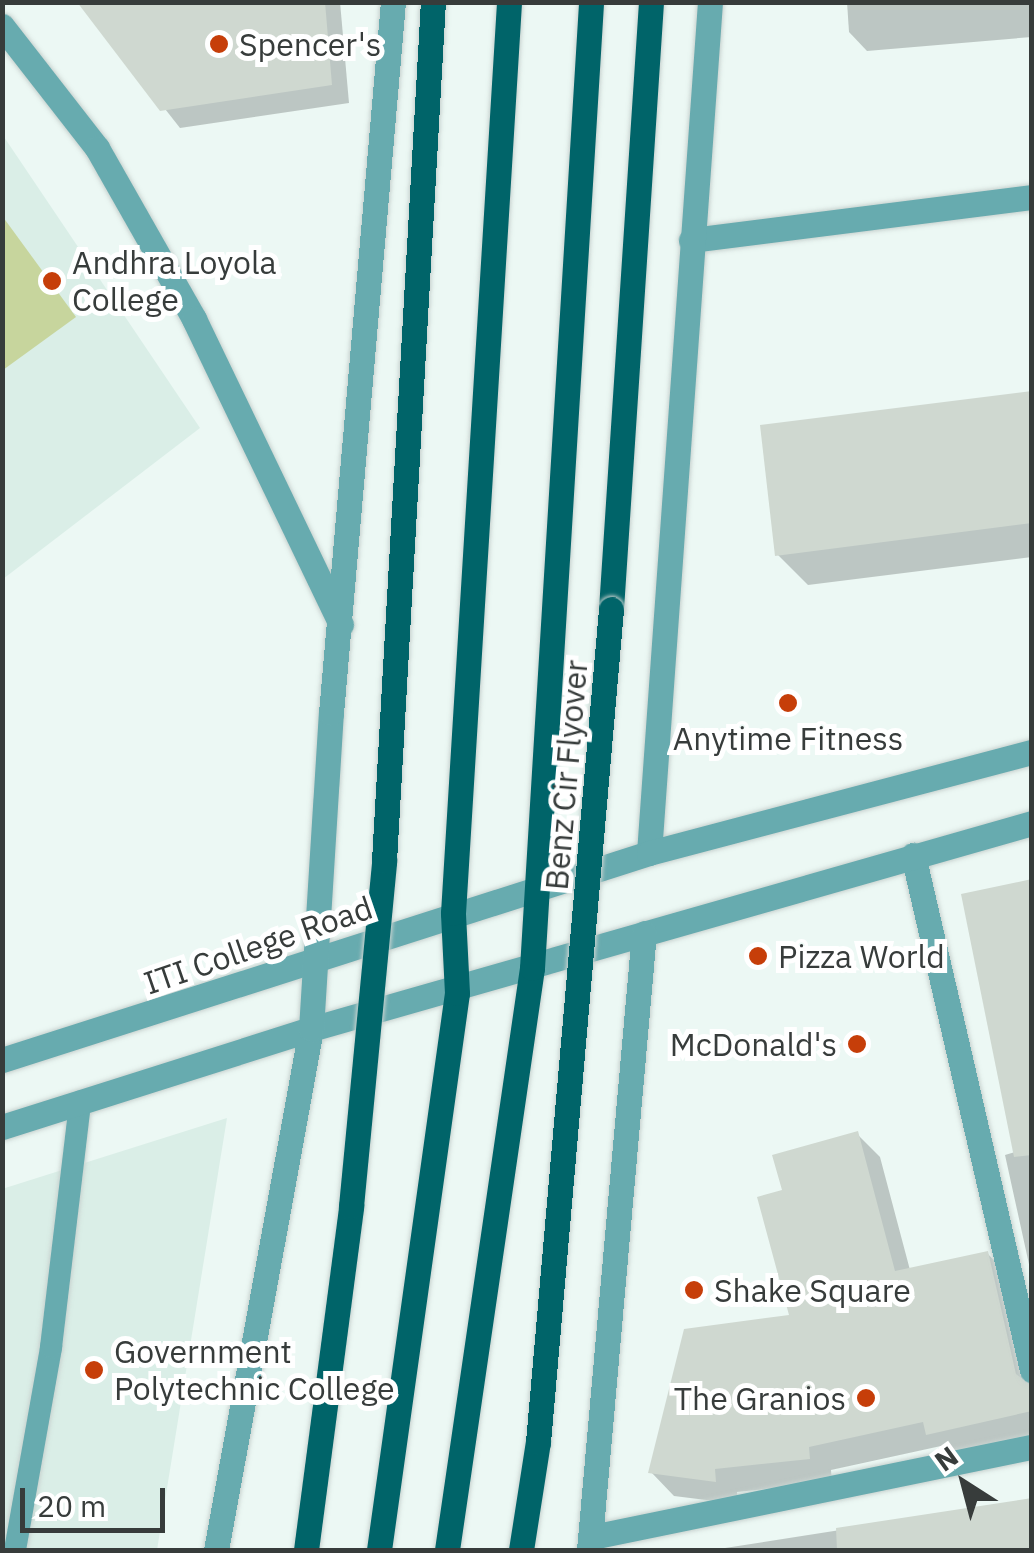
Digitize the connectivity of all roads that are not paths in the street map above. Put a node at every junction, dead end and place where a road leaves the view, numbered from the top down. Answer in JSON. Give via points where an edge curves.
{"nodes":[{"id":1,"x":393,"y":2,"type":"edge"},
{"id":2,"x":433,"y":2,"type":"edge"},
{"id":3,"x":509,"y":2,"type":"edge"},
{"id":4,"x":591,"y":2,"type":"edge"},
{"id":5,"x":651,"y":2,"type":"edge"},
{"id":6,"x":710,"y":2,"type":"edge"},
{"id":7,"x":2,"y":26,"type":"edge"},
{"id":8,"x":1032,"y":196,"type":"edge"},
{"id":9,"x":692,"y":240,"type":"junction"},
{"id":10,"x":341,"y":624,"type":"junction"},
{"id":11,"x":1032,"y":752,"type":"edge"},
{"id":12,"x":1032,"y":823,"type":"edge"},
{"id":13,"x":649,"y":853,"type":"junction"},
{"id":14,"x":913,"y":855,"type":"junction"},
{"id":15,"x":534,"y":888,"type":"junction"},
{"id":16,"x":453,"y":912,"type":"junction"},
{"id":17,"x":644,"y":933,"type":"junction"},
{"id":18,"x":316,"y":959,"type":"junction"},
{"id":19,"x":532,"y":968,"type":"junction"},
{"id":20,"x":457,"y":993,"type":"junction"},
{"id":21,"x":311,"y":1030,"type":"junction"},
{"id":22,"x":2,"y":1060,"type":"edge"},
{"id":23,"x":80,"y":1102,"type":"junction"},
{"id":24,"x":2,"y":1127,"type":"edge"},
{"id":25,"x":1032,"y":1370,"type":"edge"},
{"id":26,"x":1032,"y":1446,"type":"edge"},
{"id":27,"x":590,"y":1544,"type":"edge"},
{"id":28,"x":15,"y":1550,"type":"edge"},
{"id":29,"x":216,"y":1550,"type":"edge"},
{"id":30,"x":306,"y":1550,"type":"edge"},
{"id":31,"x":379,"y":1550,"type":"edge"},
{"id":32,"x":447,"y":1550,"type":"edge"},
{"id":33,"x":521,"y":1550,"type":"edge"}],
"edges":[{"from":1,"to":10,"type":"street"},
{"from":2,"to":30,"type":"main road","bridge":true,"via":[[384,862],[351,1206]]},
{"from":3,"to":16,"type":"main road"},
{"from":4,"to":15,"type":"main road"},
{"from":5,"to":33,"type":"main road","name":"Benz Cir Flyover","bridge":true,"via":[[611,609],[540,1422]]},
{"from":6,"to":9,"type":"street"},
{"from":7,"to":10,"type":"street","via":[[96,148],[194,318]]},
{"from":8,"to":9,"type":"street"},
{"from":9,"to":13,"type":"street"},
{"from":10,"to":18,"type":"street"},
{"from":11,"to":13,"type":"street","name":"ITI College Road"},
{"from":12,"to":14,"type":"street"},
{"from":13,"to":15,"type":"street","name":"ITI College Road"},
{"from":14,"to":17,"type":"street"},
{"from":14,"to":25,"type":"street"},
{"from":15,"to":16,"type":"street","name":"ITI College Road"},
{"from":15,"to":19,"type":"main road"},
{"from":16,"to":18,"type":"street","name":"ITI College Road"},
{"from":16,"to":20,"type":"main road"},
{"from":17,"to":19,"type":"street"},
{"from":17,"to":27,"type":"street"},
{"from":18,"to":21,"type":"street"},
{"from":18,"to":22,"type":"street","name":"ITI College Road","via":[[178,1009]]},
{"from":19,"to":20,"type":"street"},
{"from":19,"to":32,"type":"main road"},
{"from":20,"to":21,"type":"street"},
{"from":20,"to":31,"type":"main road"},
{"from":21,"to":23,"type":"street"},
{"from":21,"to":29,"type":"street"},
{"from":23,"to":24,"type":"street"},
{"from":23,"to":28,"type":"lane","via":[[51,1347]]},
{"from":26,"to":27,"type":"street"}]}
